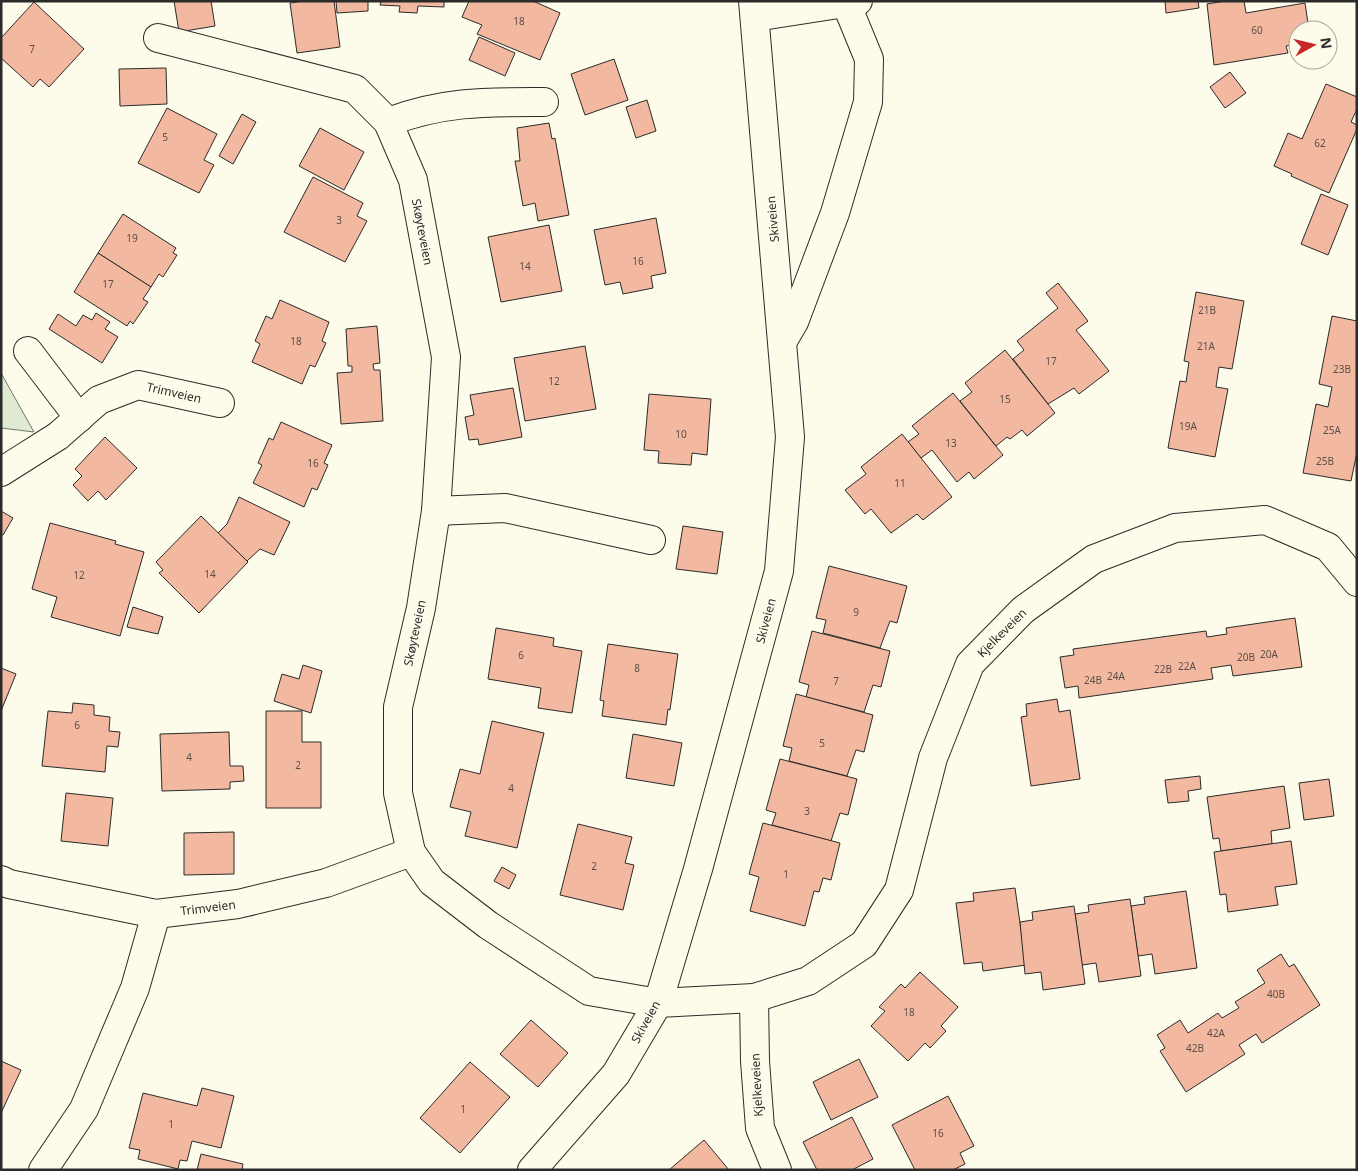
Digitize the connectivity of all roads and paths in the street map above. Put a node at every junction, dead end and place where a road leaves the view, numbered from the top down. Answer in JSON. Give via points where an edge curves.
{"nodes":[{"id":1,"x":852,"y":2,"type":"edge"},
{"id":2,"x":754,"y":9,"type":"edge"},
{"id":3,"x":158,"y":38,"type":"dead end"},
{"id":4,"x":544,"y":102,"type":"dead end"},
{"id":5,"x":388,"y":122,"type":"junction"},
{"id":6,"x":784,"y":340,"type":"junction"},
{"id":7,"x":28,"y":351,"type":"dead end"},
{"id":8,"x":220,"y":403,"type":"dead end"},
{"id":9,"x":79,"y":418,"type":"junction"},
{"id":10,"x":1,"y":472,"type":"edge"},
{"id":11,"x":436,"y":511,"type":"junction"},
{"id":12,"x":651,"y":540,"type":"dead end"},
{"id":13,"x":1357,"y":582,"type":"edge"},
{"id":14,"x":411,"y":852,"type":"junction"},
{"id":15,"x":1,"y":880,"type":"edge"},
{"id":16,"x":156,"y":914,"type":"junction"},
{"id":17,"x":754,"y":998,"type":"junction"},
{"id":18,"x":658,"y":1003,"type":"junction"},
{"id":19,"x":43,"y":1170,"type":"edge"},
{"id":20,"x":532,"y":1170,"type":"edge"},
{"id":21,"x":776,"y":1170,"type":"edge"}],
"edges":[{"from":1,"to":2,"type":"street","name":"Skiveien"},
{"from":1,"to":6,"type":"street","via":[[869,59],[868,102],[835,212],[794,322]]},
{"from":2,"to":6,"type":"street","name":"Skiveien"},
{"from":3,"to":5,"type":"street","name":"Skøyteveien","via":[[356,90]]},
{"from":4,"to":5,"type":"street","via":[[476,102],[420,110]]},
{"from":5,"to":11,"type":"street","name":"Skøyteveien","via":[[413,180],[446,357]]},
{"from":6,"to":18,"type":"street","name":"Skiveien","via":[[790,437],[779,571]]},
{"from":7,"to":9,"type":"street"},
{"from":8,"to":9,"type":"street","name":"Trimveien","via":[[138,385],[99,400]]},
{"from":9,"to":10,"type":"street","name":"Trimveien","via":[[58,436]]},
{"from":11,"to":12,"type":"street","via":[[505,508]]},
{"from":11,"to":14,"type":"street","name":"Skøyteveien","via":[[421,608],[398,707],[398,793]]},
{"from":13,"to":17,"type":"street","name":"Kjelkeveien","via":[[1328,547],[1265,520],[1175,528],[1094,559],[1023,610],[970,664],[934,758],[899,890],[864,944],[808,981]]},
{"from":14,"to":16,"type":"street","name":"Trimveien","via":[[326,882],[246,902]]},
{"from":14,"to":18,"type":"street","name":"Skøyteveien","via":[[432,882],[488,925],[589,991]]},
{"from":15,"to":16,"type":"street","name":"Trimveien"},
{"from":16,"to":19,"type":"street","via":[[136,988],[84,1110]]},
{"from":17,"to":18,"type":"street","name":"Kjelkeveien"},
{"from":17,"to":21,"type":"street","name":"Kjelkeveien","via":[[760,1128]]},
{"from":18,"to":20,"type":"street","name":"Skiveien","via":[[616,1074]]}]}
